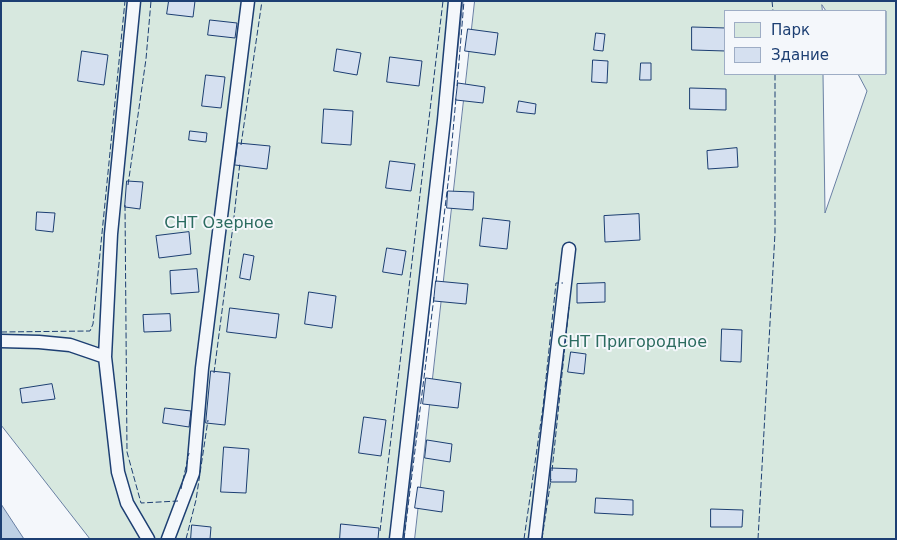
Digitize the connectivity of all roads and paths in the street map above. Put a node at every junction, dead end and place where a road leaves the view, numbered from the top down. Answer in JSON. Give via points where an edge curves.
{"nodes":[{"id":1,"x":134,"y":1,"type":"edge"},
{"id":2,"x":248,"y":1,"type":"edge"},
{"id":3,"x":455,"y":1,"type":"edge"},
{"id":4,"x":570,"y":249,"type":"dead end"},
{"id":5,"x":1,"y":341,"type":"edge"},
{"id":6,"x":106,"y":357,"type":"junction"},
{"id":7,"x":148,"y":539,"type":"edge"},
{"id":8,"x":168,"y":539,"type":"edge"},
{"id":9,"x":396,"y":539,"type":"edge"},
{"id":10,"x":534,"y":539,"type":"edge"}],
"edges":[{"from":1,"to":6,"type":"lane","via":[[111,234]]},
{"from":2,"to":8,"type":"lane","via":[[202,368],[193,473]]},
{"from":3,"to":9,"type":"lane"},
{"from":4,"to":10,"type":"lane"},
{"from":5,"to":6,"type":"lane","via":[[70,345]]},
{"from":6,"to":7,"type":"lane","via":[[118,472],[127,503]]}]}
